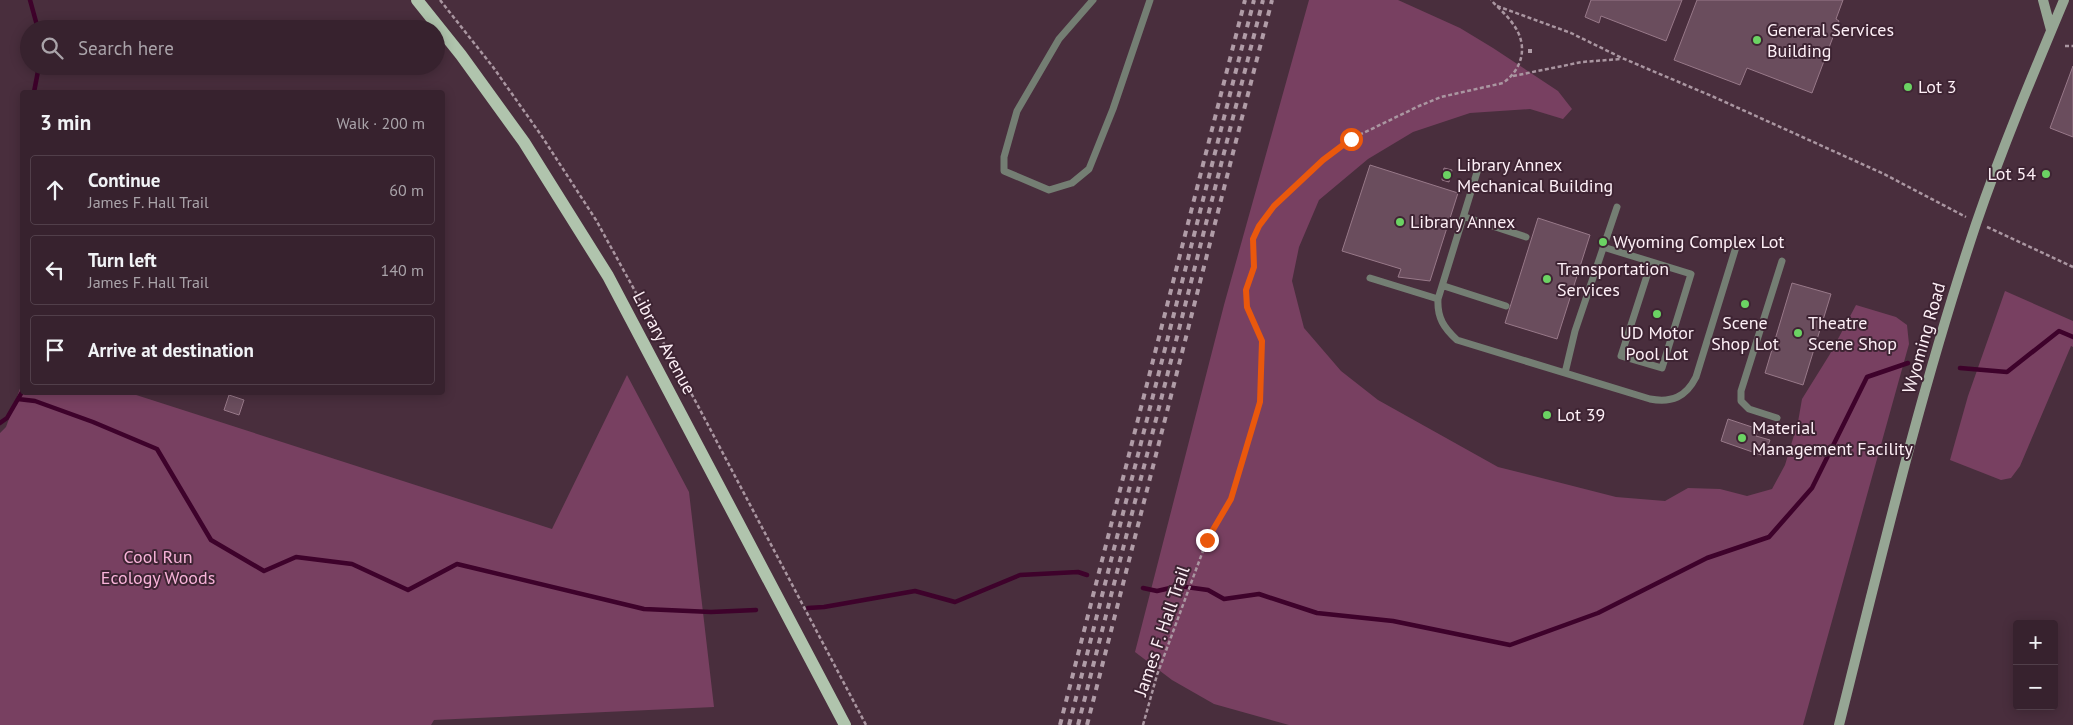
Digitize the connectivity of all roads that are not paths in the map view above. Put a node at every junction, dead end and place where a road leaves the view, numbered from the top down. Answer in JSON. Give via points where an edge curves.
{"nodes":[{"id":1,"x":416,"y":0,"type":"edge"},
{"id":2,"x":1093,"y":0,"type":"edge"},
{"id":3,"x":1150,"y":0,"type":"edge"},
{"id":4,"x":2043,"y":0,"type":"edge"},
{"id":5,"x":2064,"y":0,"type":"edge"},
{"id":6,"x":433,"y":20,"type":"edge"},
{"id":7,"x":2051,"y":30,"type":"junction"},
{"id":8,"x":445,"y":35,"type":"edge"},
{"id":9,"x":1478,"y":169,"type":"dead end"},
{"id":10,"x":1617,"y":208,"type":"dead end"},
{"id":11,"x":1465,"y":217,"type":"junction"},
{"id":12,"x":1526,"y":237,"type":"dead end"},
{"id":13,"x":1603,"y":247,"type":"junction"},
{"id":14,"x":1736,"y":247,"type":"dead end"},
{"id":15,"x":1782,"y":262,"type":"dead end"},
{"id":16,"x":1651,"y":263,"type":"junction"},
{"id":17,"x":1370,"y":278,"type":"dead end"},
{"id":18,"x":1444,"y":286,"type":"junction"},
{"id":19,"x":1438,"y":300,"type":"junction"},
{"id":20,"x":1506,"y":306,"type":"dead end"},
{"id":21,"x":1565,"y":373,"type":"junction"},
{"id":22,"x":1777,"y":418,"type":"dead end"},
{"id":23,"x":844,"y":725,"type":"edge"},
{"id":24,"x":1839,"y":725,"type":"edge"}],
"edges":[{"from":1,"to":6,"type":"main road","name":"Library Avenue"},
{"from":2,"to":3,"type":"lane","via":[[1059,39],[1017,111],[1004,157],[1004,171],[1049,190],[1072,183],[1089,169]]},
{"from":4,"to":7,"type":"street"},
{"from":5,"to":7,"type":"street","name":"Wyoming Road"},
{"from":7,"to":24,"type":"street","name":"Wyoming Road","via":[[1977,222],[1947,315]]},
{"from":8,"to":23,"type":"main road","name":"Library Avenue","via":[[524,142],[608,276]]},
{"from":9,"to":11,"type":"lane"},
{"from":10,"to":13,"type":"lane"},
{"from":11,"to":12,"type":"lane"},
{"from":11,"to":18,"type":"lane"},
{"from":13,"to":16,"type":"lane"},
{"from":13,"to":21,"type":"lane","via":[[1574,331]]},
{"from":14,"to":21,"type":"lane","via":[[1696,377],[1690,388],[1679,397],[1650,399]]},
{"from":15,"to":22,"type":"lane","via":[[1741,391],[1741,401],[1749,409]]},
{"from":16,"to":16,"type":"lane","via":[[1691,274],[1662,368],[1621,356]]},
{"from":17,"to":19,"type":"lane"},
{"from":18,"to":19,"type":"lane"},
{"from":18,"to":20,"type":"lane"},
{"from":19,"to":21,"type":"lane","via":[[1440,320],[1457,340]]}]}
